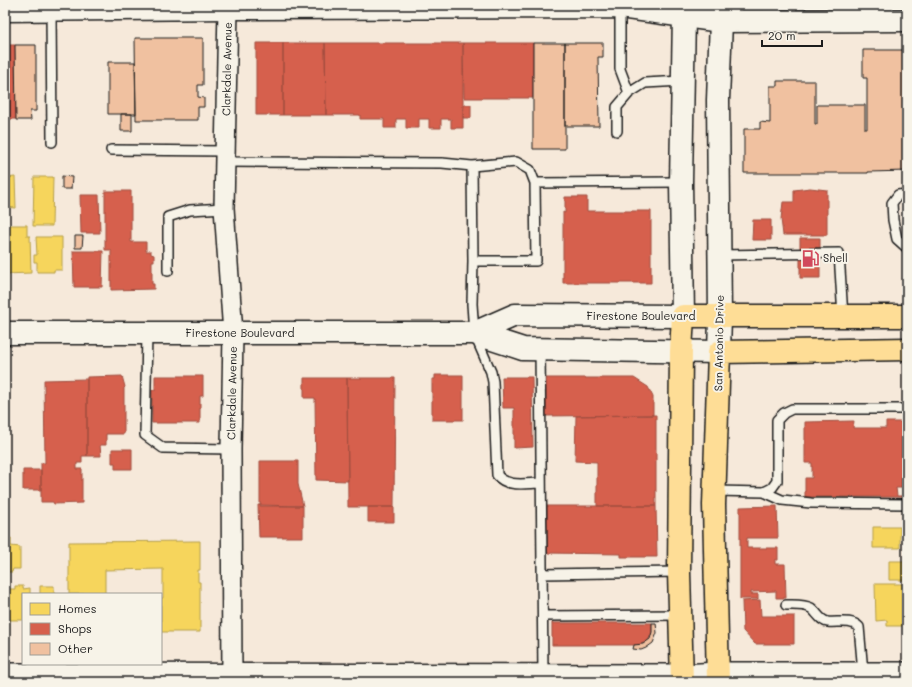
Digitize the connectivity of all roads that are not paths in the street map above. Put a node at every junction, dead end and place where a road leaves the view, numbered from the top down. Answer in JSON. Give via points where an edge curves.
{"nodes":[{"id":1,"x":588,"y":6,"type":"edge"},
{"id":2,"x":620,"y":7,"type":"junction"},
{"id":3,"x":228,"y":8,"type":"junction"},
{"id":4,"x":5,"y":10,"type":"edge"},
{"id":5,"x":51,"y":10,"type":"junction"},
{"id":6,"x":684,"y":10,"type":"edge"},
{"id":7,"x":720,"y":13,"type":"edge"},
{"id":8,"x":907,"y":20,"type":"edge"},
{"id":9,"x":682,"y":81,"type":"junction"},
{"id":10,"x":629,"y":93,"type":"junction"},
{"id":11,"x":617,"y":131,"type":"dead end"},
{"id":12,"x":52,"y":142,"type":"dead end"},
{"id":13,"x":111,"y":150,"type":"dead end"},
{"id":14,"x":225,"y":156,"type":"junction"},
{"id":15,"x":472,"y":166,"type":"junction"},
{"id":16,"x":681,"y":182,"type":"junction"},
{"id":17,"x":536,"y":184,"type":"junction"},
{"id":18,"x":907,"y":194,"type":"edge"},
{"id":19,"x":224,"y":208,"type":"junction"},
{"id":20,"x":907,"y":248,"type":"edge"},
{"id":21,"x":719,"y":255,"type":"junction"},
{"id":22,"x":473,"y":261,"type":"junction"},
{"id":23,"x":168,"y":271,"type":"dead end"},
{"id":24,"x":683,"y":316,"type":"junction"},
{"id":25,"x":843,"y":316,"type":"junction"},
{"id":26,"x":907,"y":316,"type":"edge"},
{"id":27,"x":720,"y":317,"type":"junction"},
{"id":28,"x":5,"y":333,"type":"edge"},
{"id":29,"x":147,"y":333,"type":"junction"},
{"id":30,"x":233,"y":333,"type":"junction"},
{"id":31,"x":474,"y":333,"type":"junction"},
{"id":32,"x":540,"y":349,"type":"junction"},
{"id":33,"x":907,"y":349,"type":"edge"},
{"id":34,"x":681,"y":351,"type":"junction"},
{"id":35,"x":719,"y":352,"type":"junction"},
{"id":36,"x":907,"y":409,"type":"edge"},
{"id":37,"x":231,"y":449,"type":"junction"},
{"id":38,"x":541,"y":483,"type":"junction"},
{"id":39,"x":715,"y":491,"type":"junction"},
{"id":40,"x":764,"y":492,"type":"junction"},
{"id":41,"x":907,"y":504,"type":"edge"},
{"id":42,"x":679,"y":572,"type":"junction"},
{"id":43,"x":542,"y":574,"type":"junction"},
{"id":44,"x":786,"y":605,"type":"dead end"},
{"id":45,"x":680,"y":615,"type":"junction"},
{"id":46,"x":542,"y":616,"type":"junction"},
{"id":47,"x":863,"y":672,"type":"junction"},
{"id":48,"x":907,"y":672,"type":"edge"},
{"id":49,"x":5,"y":673,"type":"edge"},
{"id":50,"x":543,"y":674,"type":"junction"},
{"id":51,"x":232,"y":677,"type":"edge"},
{"id":52,"x":718,"y":677,"type":"edge"},
{"id":53,"x":802,"y":677,"type":"edge"},
{"id":54,"x":334,"y":678,"type":"edge"},
{"id":55,"x":682,"y":678,"type":"edge"}],
"edges":[{"from":1,"to":2,"type":"street"},
{"from":1,"to":3,"type":"street"},
{"from":2,"to":6,"type":"street"},
{"from":2,"to":10,"type":"lane","via":[[620,70]]},
{"from":3,"to":5,"type":"street"},
{"from":3,"to":14,"type":"street","name":"Clarkdale Avenue"},
{"from":4,"to":5,"type":"street"},
{"from":5,"to":12,"type":"lane"},
{"from":6,"to":7,"type":"street"},
{"from":6,"to":9,"type":"street"},
{"from":7,"to":8,"type":"street"},
{"from":7,"to":21,"type":"street","name":"San Antonio Drive"},
{"from":9,"to":10,"type":"lane","via":[[645,83]]},
{"from":9,"to":16,"type":"street"},
{"from":10,"to":11,"type":"lane","via":[[617,107]]},
{"from":13,"to":14,"type":"lane"},
{"from":14,"to":15,"type":"lane"},
{"from":14,"to":19,"type":"street","name":"Clarkdale Avenue"},
{"from":15,"to":17,"type":"lane","via":[[516,162],[530,170]]},
{"from":15,"to":22,"type":"lane"},
{"from":16,"to":17,"type":"lane"},
{"from":16,"to":24,"type":"street"},
{"from":17,"to":22,"type":"lane","via":[[536,261]]},
{"from":18,"to":20,"type":"lane","via":[[898,194],[892,203],[892,220],[897,239]]},
{"from":19,"to":23,"type":"lane","via":[[190,210],[168,216]]},
{"from":19,"to":30,"type":"street","name":"Clarkdale Avenue"},
{"from":21,"to":25,"type":"lane","via":[[839,253]]},
{"from":21,"to":27,"type":"street","name":"San Antonio Drive"},
{"from":22,"to":31,"type":"lane"},
{"from":24,"to":27,"type":"main road","name":"Firestone Boulevard"},
{"from":24,"to":31,"type":"street","name":"Firestone Boulevard","via":[[515,315]]},
{"from":24,"to":34,"type":"main road"},
{"from":25,"to":26,"type":"main road","name":"Firestone Boulevard"},
{"from":25,"to":27,"type":"main road","name":"Firestone Boulevard"},
{"from":27,"to":35,"type":"street","name":"San Antonio Drive"},
{"from":28,"to":29,"type":"street","name":"Firestone Boulevard"},
{"from":29,"to":30,"type":"street","name":"Firestone Boulevard"},
{"from":29,"to":37,"type":"lane","via":[[145,435],[162,448]]},
{"from":30,"to":31,"type":"street","name":"Firestone Boulevard"},
{"from":30,"to":37,"type":"street","name":"Clarkdale Avenue"},
{"from":31,"to":32,"type":"street","name":"Firestone Boulevard","via":[[523,349]]},
{"from":31,"to":38,"type":"lane","via":[[493,382],[498,477],[504,482]]},
{"from":32,"to":34,"type":"street","name":"Firestone Boulevard"},
{"from":32,"to":38,"type":"lane"},
{"from":33,"to":35,"type":"main road","name":"Firestone Boulevard"},
{"from":34,"to":35,"type":"street","name":"Firestone Boulevard"},
{"from":34,"to":42,"type":"main road"},
{"from":35,"to":39,"type":"main road","name":"San Antonio Drive"},
{"from":36,"to":40,"type":"lane","via":[[792,409],[777,420],[776,481],[772,488]]},
{"from":37,"to":51,"type":"street","name":"Clarkdale Avenue"},
{"from":38,"to":43,"type":"lane"},
{"from":39,"to":40,"type":"lane"},
{"from":39,"to":52,"type":"main road","name":"San Antonio Drive"},
{"from":40,"to":41,"type":"lane","via":[[782,500],[811,503]]},
{"from":42,"to":43,"type":"lane"},
{"from":42,"to":45,"type":"main road"},
{"from":43,"to":46,"type":"lane"},
{"from":44,"to":47,"type":"lane","via":[[810,608],[827,622],[856,624],[859,627]]},
{"from":45,"to":46,"type":"lane"},
{"from":45,"to":55,"type":"main road"},
{"from":46,"to":50,"type":"lane"},
{"from":47,"to":48,"type":"street"},
{"from":47,"to":53,"type":"street"},
{"from":49,"to":51,"type":"street"},
{"from":50,"to":54,"type":"street"},
{"from":50,"to":55,"type":"street"},
{"from":51,"to":54,"type":"street"},
{"from":52,"to":53,"type":"street"},
{"from":52,"to":55,"type":"street"}]}
